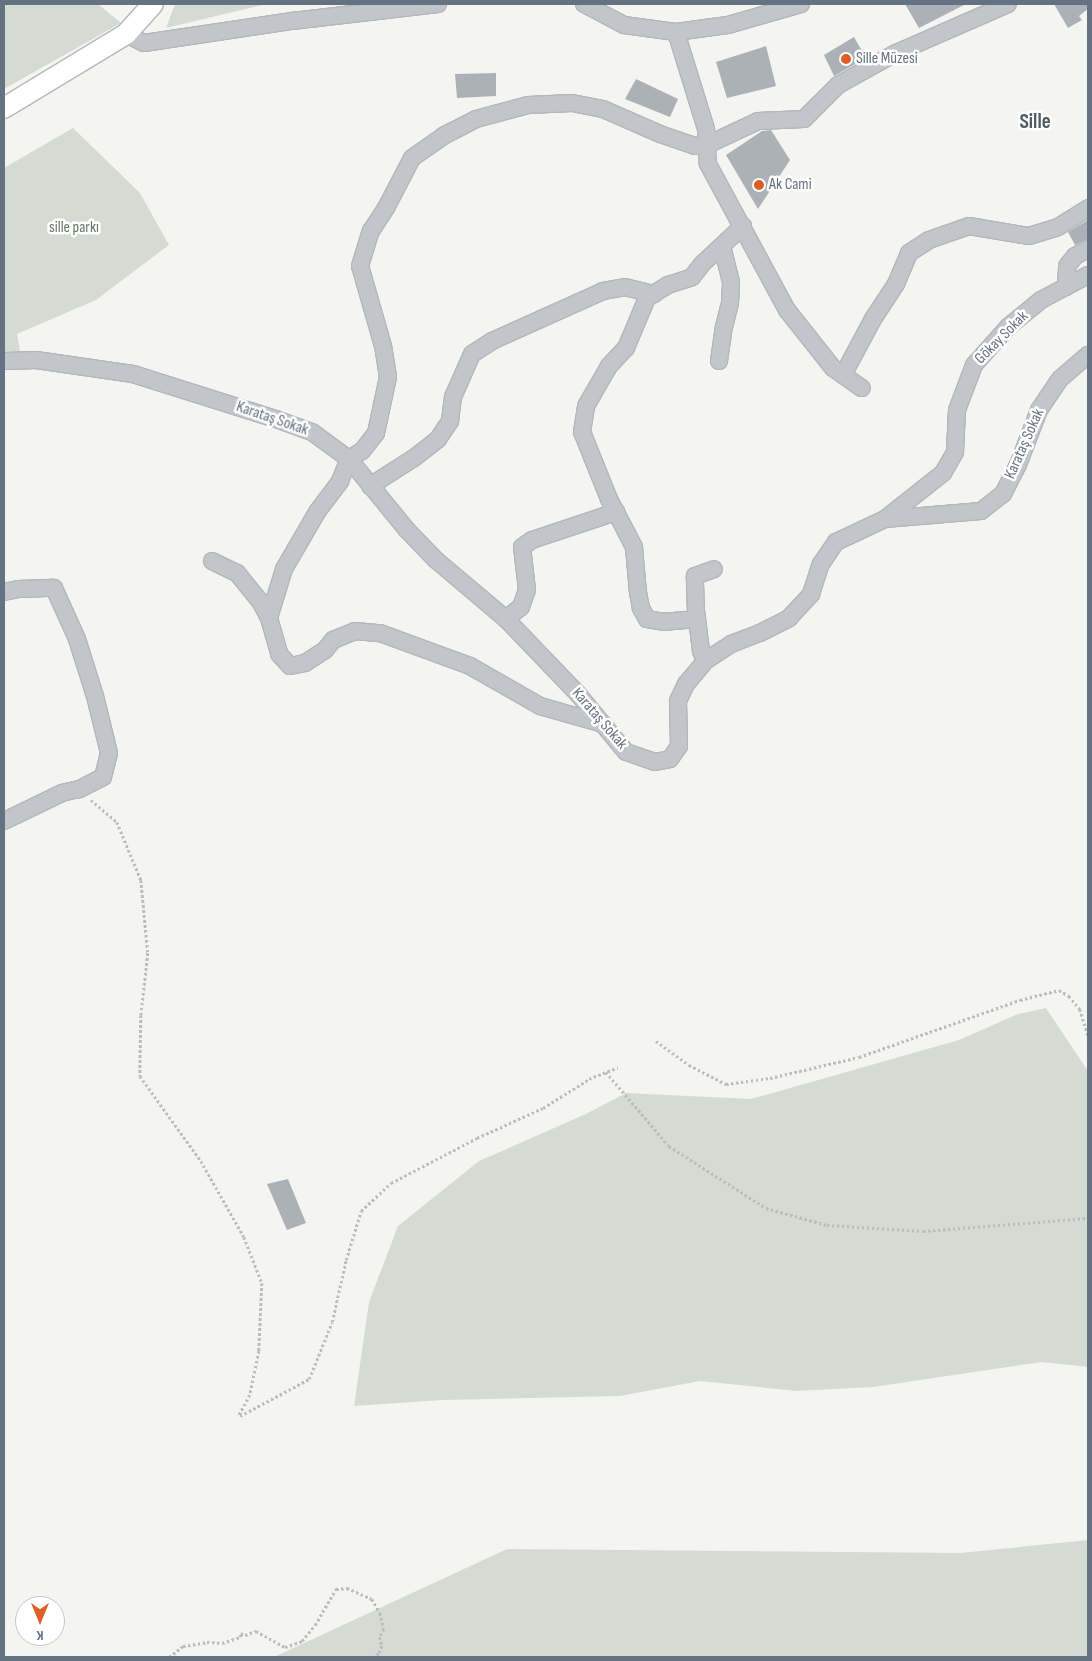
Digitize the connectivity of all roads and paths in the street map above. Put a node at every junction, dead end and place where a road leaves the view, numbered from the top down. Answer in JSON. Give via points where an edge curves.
{"nodes":[{"id":1,"x":152,"y":4,"type":"edge"},
{"id":2,"x":438,"y":4,"type":"edge"},
{"id":3,"x":584,"y":4,"type":"edge"},
{"id":4,"x":801,"y":4,"type":"edge"},
{"id":5,"x":1008,"y":4,"type":"edge"},
{"id":6,"x":676,"y":32,"type":"junction"},
{"id":7,"x":126,"y":34,"type":"junction"},
{"id":8,"x":4,"y":108,"type":"edge"},
{"id":9,"x":707,"y":145,"type":"junction"},
{"id":10,"x":1088,"y":208,"type":"edge"},
{"id":11,"x":743,"y":226,"type":"junction"},
{"id":12,"x":722,"y":246,"type":"junction"},
{"id":13,"x":1088,"y":249,"type":"edge"},
{"id":14,"x":1088,"y":275,"type":"edge"},
{"id":15,"x":1066,"y":287,"type":"junction"},
{"id":16,"x":654,"y":294,"type":"junction"},
{"id":17,"x":1088,"y":355,"type":"edge"},
{"id":18,"x":4,"y":361,"type":"edge"},
{"id":19,"x":719,"y":361,"type":"dead end"},
{"id":20,"x":843,"y":374,"type":"junction"},
{"id":21,"x":862,"y":388,"type":"dead end"},
{"id":22,"x":349,"y":459,"type":"junction"},
{"id":23,"x":370,"y":486,"type":"junction"},
{"id":24,"x":616,"y":512,"type":"junction"},
{"id":25,"x":885,"y":520,"type":"junction"},
{"id":26,"x":212,"y":561,"type":"dead end"},
{"id":27,"x":714,"y":569,"type":"dead end"},
{"id":28,"x":4,"y":592,"type":"edge"},
{"id":29,"x":269,"y":618,"type":"junction"},
{"id":30,"x":506,"y":619,"type":"junction"},
{"id":31,"x":697,"y":619,"type":"junction"},
{"id":32,"x":705,"y":661,"type":"junction"},
{"id":33,"x":603,"y":724,"type":"junction"},
{"id":34,"x":79,"y":789,"type":"junction"},
{"id":35,"x":4,"y":822,"type":"edge"},
{"id":36,"x":1088,"y":1036,"type":"edge"},
{"id":37,"x":656,"y":1041,"type":"dead end"},
{"id":38,"x":618,"y":1068,"type":"dead end"},
{"id":39,"x":606,"y":1072,"type":"junction"},
{"id":40,"x":1088,"y":1218,"type":"edge"},
{"id":41,"x":168,"y":1657,"type":"edge"},
{"id":42,"x":374,"y":1657,"type":"edge"}],
"edges":[{"from":1,"to":7,"type":"main road"},
{"from":2,"to":7,"type":"street","via":[[144,43]]},
{"from":3,"to":6,"type":"street","via":[[624,25]]},
{"from":4,"to":6,"type":"street","via":[[728,25]]},
{"from":5,"to":9,"type":"street","via":[[896,53],[838,85],[804,120],[758,121]]},
{"from":6,"to":9,"type":"street","via":[[706,130]]},
{"from":7,"to":8,"type":"main road"},
{"from":9,"to":11,"type":"street","via":[[708,164]]},
{"from":9,"to":22,"type":"street","via":[[695,146],[668,137],[603,109],[563,103],[528,105],[476,119],[443,136],[412,158],[371,231],[360,266],[383,346],[388,376],[376,433],[362,452]]},
{"from":10,"to":20,"type":"street","via":[[1058,227],[1029,236],[969,226],[929,240],[909,253],[896,284]]},
{"from":11,"to":12,"type":"street"},
{"from":11,"to":20,"type":"street","via":[[787,310],[833,368]]},
{"from":12,"to":16,"type":"street","via":[[692,277]]},
{"from":12,"to":19,"type":"street","via":[[731,282]]},
{"from":13,"to":15,"type":"street","via":[[1075,256],[1067,266]]},
{"from":14,"to":15,"type":"street","name":"Gökay Sokak"},
{"from":15,"to":25,"type":"street","name":"Gökay Sokak","via":[[1041,300],[1008,327],[974,365],[958,410],[955,452],[943,473]]},
{"from":16,"to":23,"type":"street","via":[[625,287],[603,291],[492,341],[472,354],[453,397],[450,421],[438,439]]},
{"from":16,"to":24,"type":"street","via":[[647,298],[626,348],[609,366],[586,406],[582,432]]},
{"from":17,"to":25,"type":"street","name":"Karataş Sokak","via":[[1060,379],[1038,410],[1018,465],[1003,494],[981,511]]},
{"from":18,"to":22,"type":"street","name":"Karataş Sokak","via":[[36,360],[133,374],[312,432]]},
{"from":20,"to":21,"type":"street"},
{"from":22,"to":23,"type":"street","name":"Karataş Sokak"},
{"from":22,"to":29,"type":"street","via":[[340,481],[317,512],[284,570]]},
{"from":23,"to":30,"type":"street","name":"Karataş Sokak","via":[[436,560]]},
{"from":24,"to":30,"type":"street","via":[[532,540],[522,547],[527,590],[521,607]]},
{"from":24,"to":31,"type":"street","via":[[634,547],[638,593],[647,619],[666,622]]},
{"from":25,"to":32,"type":"street","name":"Karataş Sokak","via":[[836,542],[821,564],[811,594],[789,618],[730,644]]},
{"from":26,"to":29,"type":"street","via":[[237,573],[260,601]]},
{"from":27,"to":31,"type":"street","via":[[694,576]]},
{"from":28,"to":34,"type":"street","via":[[54,588],[77,639],[109,753],[103,777]]},
{"from":29,"to":33,"type":"street","via":[[279,654],[290,666],[305,663],[325,650],[333,640],[355,630],[380,633],[470,666],[540,706]]},
{"from":30,"to":33,"type":"street","name":"Karataş Sokak"},
{"from":31,"to":32,"type":"street"},
{"from":32,"to":33,"type":"street","name":"Karataş Sokak","via":[[686,684],[678,701],[679,746],[670,758],[655,762],[626,752]]},
{"from":34,"to":35,"type":"street","via":[[62,793]]},
{"from":34,"to":39,"type":"path","via":[[117,822],[141,880],[148,952],[141,1015],[140,1076],[201,1161],[244,1237],[262,1283],[259,1351],[250,1395],[239,1416],[310,1379],[332,1322],[346,1260],[362,1211],[391,1183],[543,1108]]},
{"from":36,"to":37,"type":"path","via":[[1080,1009],[1059,990],[1020,1000],[859,1058],[770,1078],[726,1084],[689,1065]]},
{"from":38,"to":39,"type":"path"},
{"from":39,"to":40,"type":"path","via":[[668,1146],[766,1208],[827,1225],[923,1231]]},
{"from":41,"to":42,"type":"path","via":[[183,1646],[222,1643],[240,1637],[241,1633],[245,1635],[256,1631],[285,1647],[302,1641],[315,1626],[336,1589],[347,1588],[372,1599],[380,1613],[384,1629],[380,1637],[382,1646]]}]}
